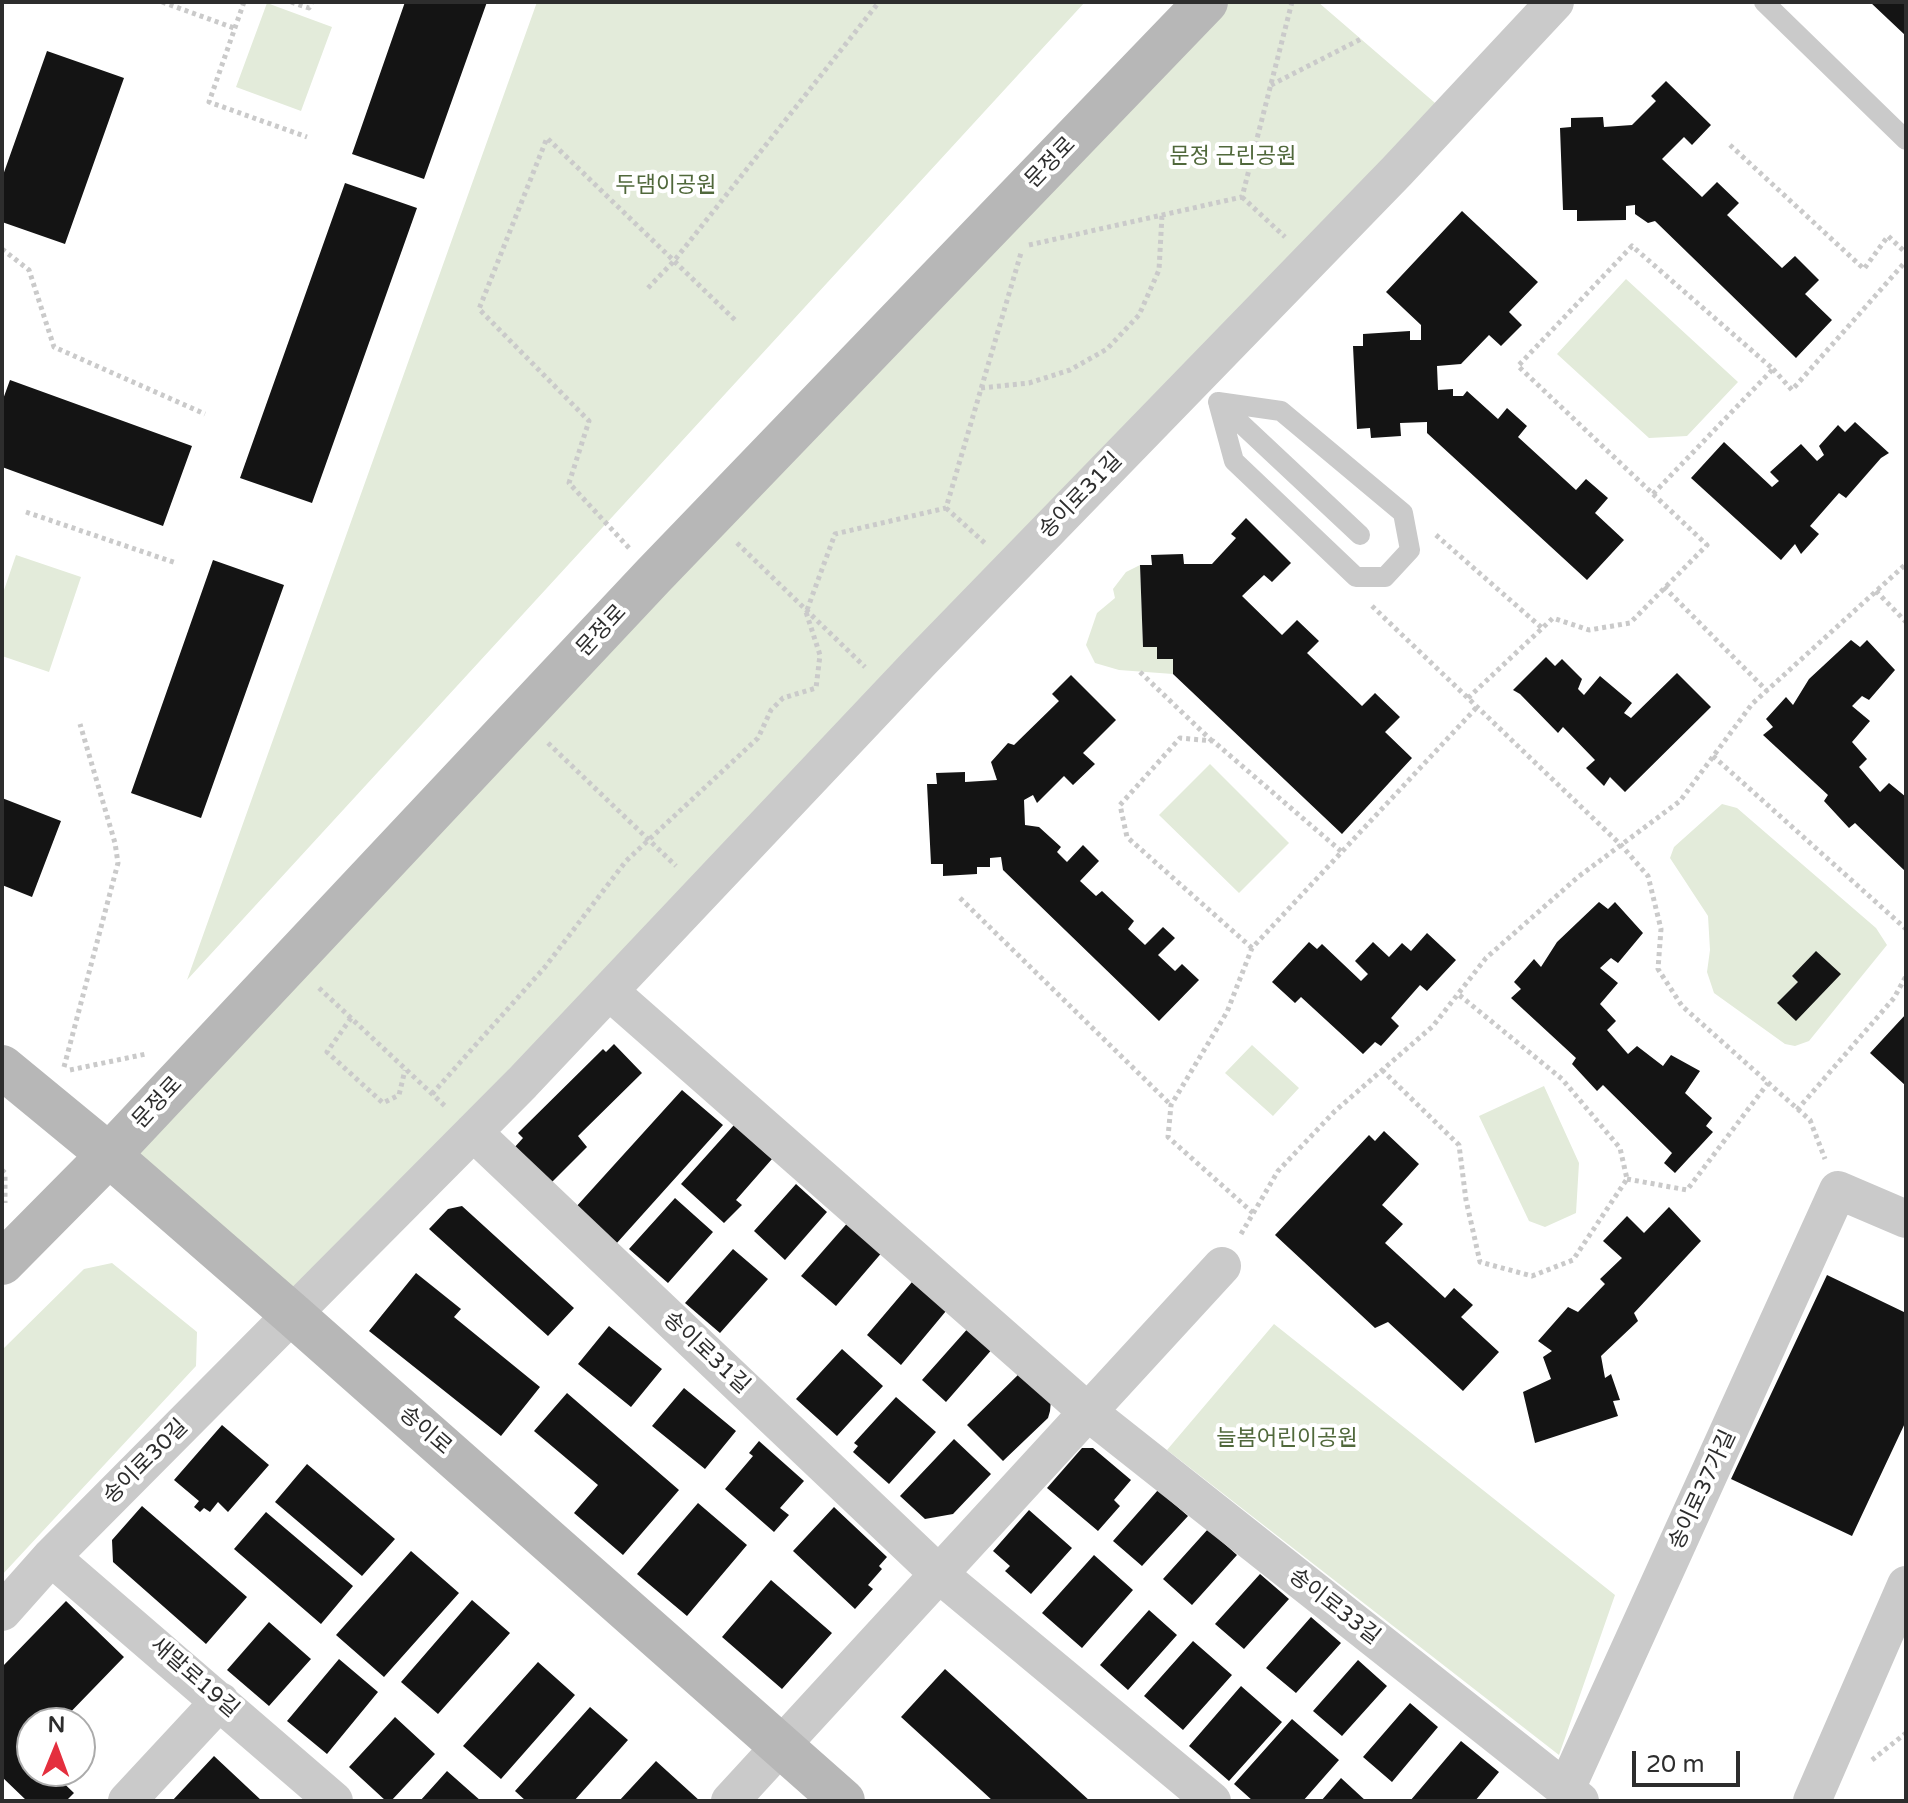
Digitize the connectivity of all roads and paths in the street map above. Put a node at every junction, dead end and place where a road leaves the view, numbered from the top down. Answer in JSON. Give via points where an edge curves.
{"nodes":[{"id":1,"x":162,"y":2,"type":"edge"},
{"id":2,"x":244,"y":2,"type":"edge"},
{"id":3,"x":291,"y":2,"type":"edge"},
{"id":4,"x":312,"y":2,"type":"edge"},
{"id":5,"x":879,"y":2,"type":"edge"},
{"id":6,"x":1206,"y":2,"type":"edge"},
{"id":7,"x":1292,"y":2,"type":"edge"},
{"id":8,"x":1555,"y":2,"type":"edge"},
{"id":9,"x":1764,"y":2,"type":"edge"},
{"id":10,"x":234,"y":28,"type":"junction"},
{"id":11,"x":1361,"y":39,"type":"dead end"},
{"id":12,"x":1270,"y":85,"type":"junction"},
{"id":13,"x":307,"y":137,"type":"dead end"},
{"id":14,"x":1906,"y":140,"type":"edge"},
{"id":15,"x":1730,"y":145,"type":"dead end"},
{"id":16,"x":1242,"y":197,"type":"junction"},
{"id":17,"x":1162,"y":215,"type":"junction"},
{"id":18,"x":2,"y":249,"type":"edge"},
{"id":19,"x":1906,"y":253,"type":"edge"},
{"id":20,"x":1311,"y":260,"type":"junction"},
{"id":21,"x":674,"y":261,"type":"junction"},
{"id":22,"x":1906,"y":261,"type":"edge"},
{"id":23,"x":648,"y":288,"type":"dead end"},
{"id":24,"x":735,"y":320,"type":"dead end"},
{"id":25,"x":1773,"y":369,"type":"junction"},
{"id":26,"x":981,"y":388,"type":"junction"},
{"id":27,"x":1206,"y":391,"type":"junction"},
{"id":28,"x":205,"y":414,"type":"dead end"},
{"id":29,"x":1653,"y":494,"type":"junction"},
{"id":30,"x":946,"y":508,"type":"junction"},
{"id":31,"x":26,"y":512,"type":"dead end"},
{"id":32,"x":711,"y":517,"type":"junction"},
{"id":33,"x":1360,"y":535,"type":"dead end"},
{"id":34,"x":176,"y":563,"type":"dead end"},
{"id":35,"x":1906,"y":564,"type":"edge"},
{"id":36,"x":1012,"y":568,"type":"junction"},
{"id":37,"x":654,"y":575,"type":"junction"},
{"id":38,"x":1664,"y":587,"type":"junction"},
{"id":39,"x":1876,"y":591,"type":"junction"},
{"id":40,"x":1367,"y":602,"type":"dead end"},
{"id":41,"x":806,"y":609,"type":"junction"},
{"id":42,"x":1906,"y":622,"type":"edge"},
{"id":43,"x":1140,"y":672,"type":"dead end"},
{"id":44,"x":1767,"y":691,"type":"junction"},
{"id":45,"x":892,"y":692,"type":"junction"},
{"id":46,"x":1468,"y":698,"type":"junction"},
{"id":47,"x":1477,"y":707,"type":"junction"},
{"id":48,"x":521,"y":717,"type":"junction"},
{"id":49,"x":80,"y":724,"type":"dead end"},
{"id":50,"x":1213,"y":741,"type":"junction"},
{"id":51,"x":1713,"y":756,"type":"junction"},
{"id":52,"x":649,"y":840,"type":"junction"},
{"id":53,"x":1621,"y":845,"type":"junction"},
{"id":54,"x":1342,"y":852,"type":"junction"},
{"id":55,"x":703,"y":892,"type":"junction"},
{"id":56,"x":960,"y":898,"type":"dead end"},
{"id":57,"x":1906,"y":929,"type":"edge"},
{"id":58,"x":1252,"y":948,"type":"junction"},
{"id":59,"x":290,"y":962,"type":"junction"},
{"id":60,"x":1906,"y":976,"type":"edge"},
{"id":61,"x":609,"y":991,"type":"junction"},
{"id":62,"x":1458,"y":994,"type":"junction"},
{"id":63,"x":351,"y":1018,"type":"junction"},
{"id":64,"x":2,"y":1067,"type":"edge"},
{"id":65,"x":405,"y":1069,"type":"junction"},
{"id":66,"x":1382,"y":1070,"type":"junction"},
{"id":67,"x":1768,"y":1083,"type":"junction"},
{"id":68,"x":432,"y":1094,"type":"junction"},
{"id":69,"x":1171,"y":1105,"type":"junction"},
{"id":70,"x":53,"y":1109,"type":"junction"},
{"id":71,"x":1797,"y":1110,"type":"junction"},
{"id":72,"x":473,"y":1132,"type":"junction"},
{"id":73,"x":109,"y":1155,"type":"junction"},
{"id":74,"x":2,"y":1170,"type":"edge"},
{"id":75,"x":1627,"y":1179,"type":"junction"},
{"id":76,"x":1838,"y":1190,"type":"junction"},
{"id":77,"x":5,"y":1212,"type":"dead end"},
{"id":78,"x":1253,"y":1213,"type":"junction"},
{"id":79,"x":1906,"y":1219,"type":"edge"},
{"id":80,"x":2,"y":1263,"type":"edge"},
{"id":81,"x":1222,"y":1266,"type":"joint"},
{"id":82,"x":293,"y":1315,"type":"junction"},
{"id":83,"x":1088,"y":1412,"type":"junction"},
{"id":84,"x":51,"y":1557,"type":"junction"},
{"id":85,"x":940,"y":1575,"type":"junction"},
{"id":86,"x":1906,"y":1585,"type":"edge"},
{"id":87,"x":2,"y":1612,"type":"edge"},
{"id":88,"x":220,"y":1701,"type":"junction"},
{"id":89,"x":783,"y":1746,"type":"junction"},
{"id":90,"x":1573,"y":1795,"type":"edge"},
{"id":91,"x":127,"y":1801,"type":"edge"},
{"id":92,"x":334,"y":1801,"type":"edge"},
{"id":93,"x":730,"y":1801,"type":"edge"},
{"id":94,"x":843,"y":1801,"type":"edge"},
{"id":95,"x":1212,"y":1801,"type":"edge"},
{"id":96,"x":1812,"y":1801,"type":"edge"}],
"edges":[{"from":1,"to":10,"type":"path"},
{"from":2,"to":10,"type":"path"},
{"from":3,"to":4,"type":"path","via":[[309,8]]},
{"from":5,"to":21,"type":"path"},
{"from":6,"to":32,"type":"street","name":"문정로"},
{"from":7,"to":12,"type":"path"},
{"from":8,"to":20,"type":"street","name":"송이로31길"},
{"from":9,"to":14,"type":"lane"},
{"from":10,"to":13,"type":"path","via":[[209,102]]},
{"from":11,"to":12,"type":"path"},
{"from":12,"to":16,"type":"path"},
{"from":15,"to":19,"type":"path","via":[[1864,269],[1888,236]]},
{"from":16,"to":17,"type":"path"},
{"from":16,"to":20,"type":"path"},
{"from":17,"to":26,"type":"path","via":[[1159,270],[1139,315],[1107,349],[1070,370],[1029,383]]},
{"from":17,"to":26,"type":"path","via":[[1023,246]]},
{"from":18,"to":28,"type":"path","via":[[29,270],[54,347]]},
{"from":20,"to":27,"type":"street","name":"송이로31길"},
{"from":21,"to":23,"type":"path"},
{"from":21,"to":24,"type":"path"},
{"from":21,"to":37,"type":"path","via":[[547,138],[479,309],[589,421],[569,483]]},
{"from":22,"to":25,"type":"path","via":[[1792,390]]},
{"from":25,"to":29,"type":"path"},
{"from":25,"to":29,"type":"path","via":[[1632,246],[1518,366]]},
{"from":26,"to":30,"type":"path"},
{"from":27,"to":27,"type":"lane","via":[[1234,461],[1356,577],[1385,577],[1410,550],[1403,513],[1281,411]]},
{"from":27,"to":33,"type":"lane"},
{"from":27,"to":36,"type":"street","name":"송이로31길"},
{"from":29,"to":38,"type":"path","via":[[1707,545]]},
{"from":30,"to":36,"type":"path"},
{"from":30,"to":41,"type":"path","via":[[835,534]]},
{"from":31,"to":34,"type":"path"},
{"from":32,"to":37,"type":"street","name":"문정로"},
{"from":32,"to":41,"type":"path"},
{"from":35,"to":39,"type":"path"},
{"from":36,"to":45,"type":"street","name":"송이로31길"},
{"from":37,"to":48,"type":"street","name":"문정로"},
{"from":38,"to":44,"type":"path"},
{"from":38,"to":46,"type":"path","via":[[1630,623],[1589,630],[1553,618]]},
{"from":39,"to":42,"type":"path"},
{"from":39,"to":44,"type":"path"},
{"from":40,"to":46,"type":"path"},
{"from":41,"to":45,"type":"path"},
{"from":41,"to":52,"type":"path","via":[[820,655],[816,688],[783,698],[758,738]]},
{"from":43,"to":50,"type":"path"},
{"from":44,"to":51,"type":"path"},
{"from":45,"to":55,"type":"street","name":"송이로31길"},
{"from":46,"to":47,"type":"path"},
{"from":47,"to":53,"type":"path"},
{"from":47,"to":54,"type":"path"},
{"from":48,"to":52,"type":"path"},
{"from":48,"to":59,"type":"street","name":"문정로"},
{"from":49,"to":70,"type":"path","via":[[118,863]]},
{"from":50,"to":54,"type":"path"},
{"from":50,"to":58,"type":"path","via":[[1180,738],[1120,805],[1127,837]]},
{"from":51,"to":53,"type":"path","via":[[1680,801]]},
{"from":51,"to":57,"type":"path"},
{"from":52,"to":55,"type":"path"},
{"from":52,"to":68,"type":"path"},
{"from":53,"to":62,"type":"path","via":[[1486,958]]},
{"from":53,"to":67,"type":"path","via":[[1648,876],[1661,929],[1658,969],[1682,1006]]},
{"from":54,"to":58,"type":"path"},
{"from":55,"to":61,"type":"street","name":"송이로31길"},
{"from":56,"to":69,"type":"path"},
{"from":58,"to":69,"type":"path","via":[[1227,1012]]},
{"from":59,"to":63,"type":"path"},
{"from":59,"to":73,"type":"street","name":"문정로"},
{"from":60,"to":71,"type":"path","via":[[1894,998]]},
{"from":61,"to":72,"type":"street","name":"송이로31길"},
{"from":61,"to":83,"type":"street"},
{"from":62,"to":66,"type":"path","via":[[1433,1026]]},
{"from":62,"to":75,"type":"path","via":[[1562,1079],[1620,1148]]},
{"from":63,"to":65,"type":"path"},
{"from":63,"to":65,"type":"path","via":[[327,1052],[383,1103],[399,1095]]},
{"from":64,"to":70,"type":"street","name":"송이로"},
{"from":65,"to":68,"type":"path"},
{"from":66,"to":75,"type":"path","via":[[1459,1145],[1480,1262],[1532,1276],[1573,1260]]},
{"from":66,"to":78,"type":"path","via":[[1278,1171]]},
{"from":67,"to":71,"type":"path"},
{"from":67,"to":75,"type":"path","via":[[1687,1190]]},
{"from":68,"to":72,"type":"path"},
{"from":69,"to":78,"type":"path","via":[[1168,1137]]},
{"from":70,"to":73,"type":"street","name":"송이로"},
{"from":71,"to":76,"type":"path","via":[[1810,1120]]},
{"from":72,"to":82,"type":"street","name":"송이로31길"},
{"from":72,"to":85,"type":"street","name":"송이로31길"},
{"from":73,"to":80,"type":"street","name":"문정로"},
{"from":73,"to":82,"type":"street","name":"송이로"},
{"from":74,"to":77,"type":"path"},
{"from":76,"to":79,"type":"street"},
{"from":76,"to":90,"type":"street","name":"송이로37가길"},
{"from":78,"to":81,"type":"path"},
{"from":81,"to":83,"type":"street"},
{"from":82,"to":84,"type":"street","name":"송이로30길"},
{"from":82,"to":89,"type":"street","name":"송이로"},
{"from":83,"to":85,"type":"street"},
{"from":83,"to":90,"type":"street","name":"송이로33길"},
{"from":84,"to":87,"type":"street","name":"송이로30길"},
{"from":84,"to":88,"type":"street","name":"새말로19길"},
{"from":85,"to":89,"type":"street"},
{"from":85,"to":95,"type":"street"},
{"from":86,"to":96,"type":"street"},
{"from":88,"to":91,"type":"street"},
{"from":88,"to":92,"type":"street","name":"새말로19길"},
{"from":89,"to":93,"type":"street"},
{"from":89,"to":94,"type":"street","name":"송이로"}]}
